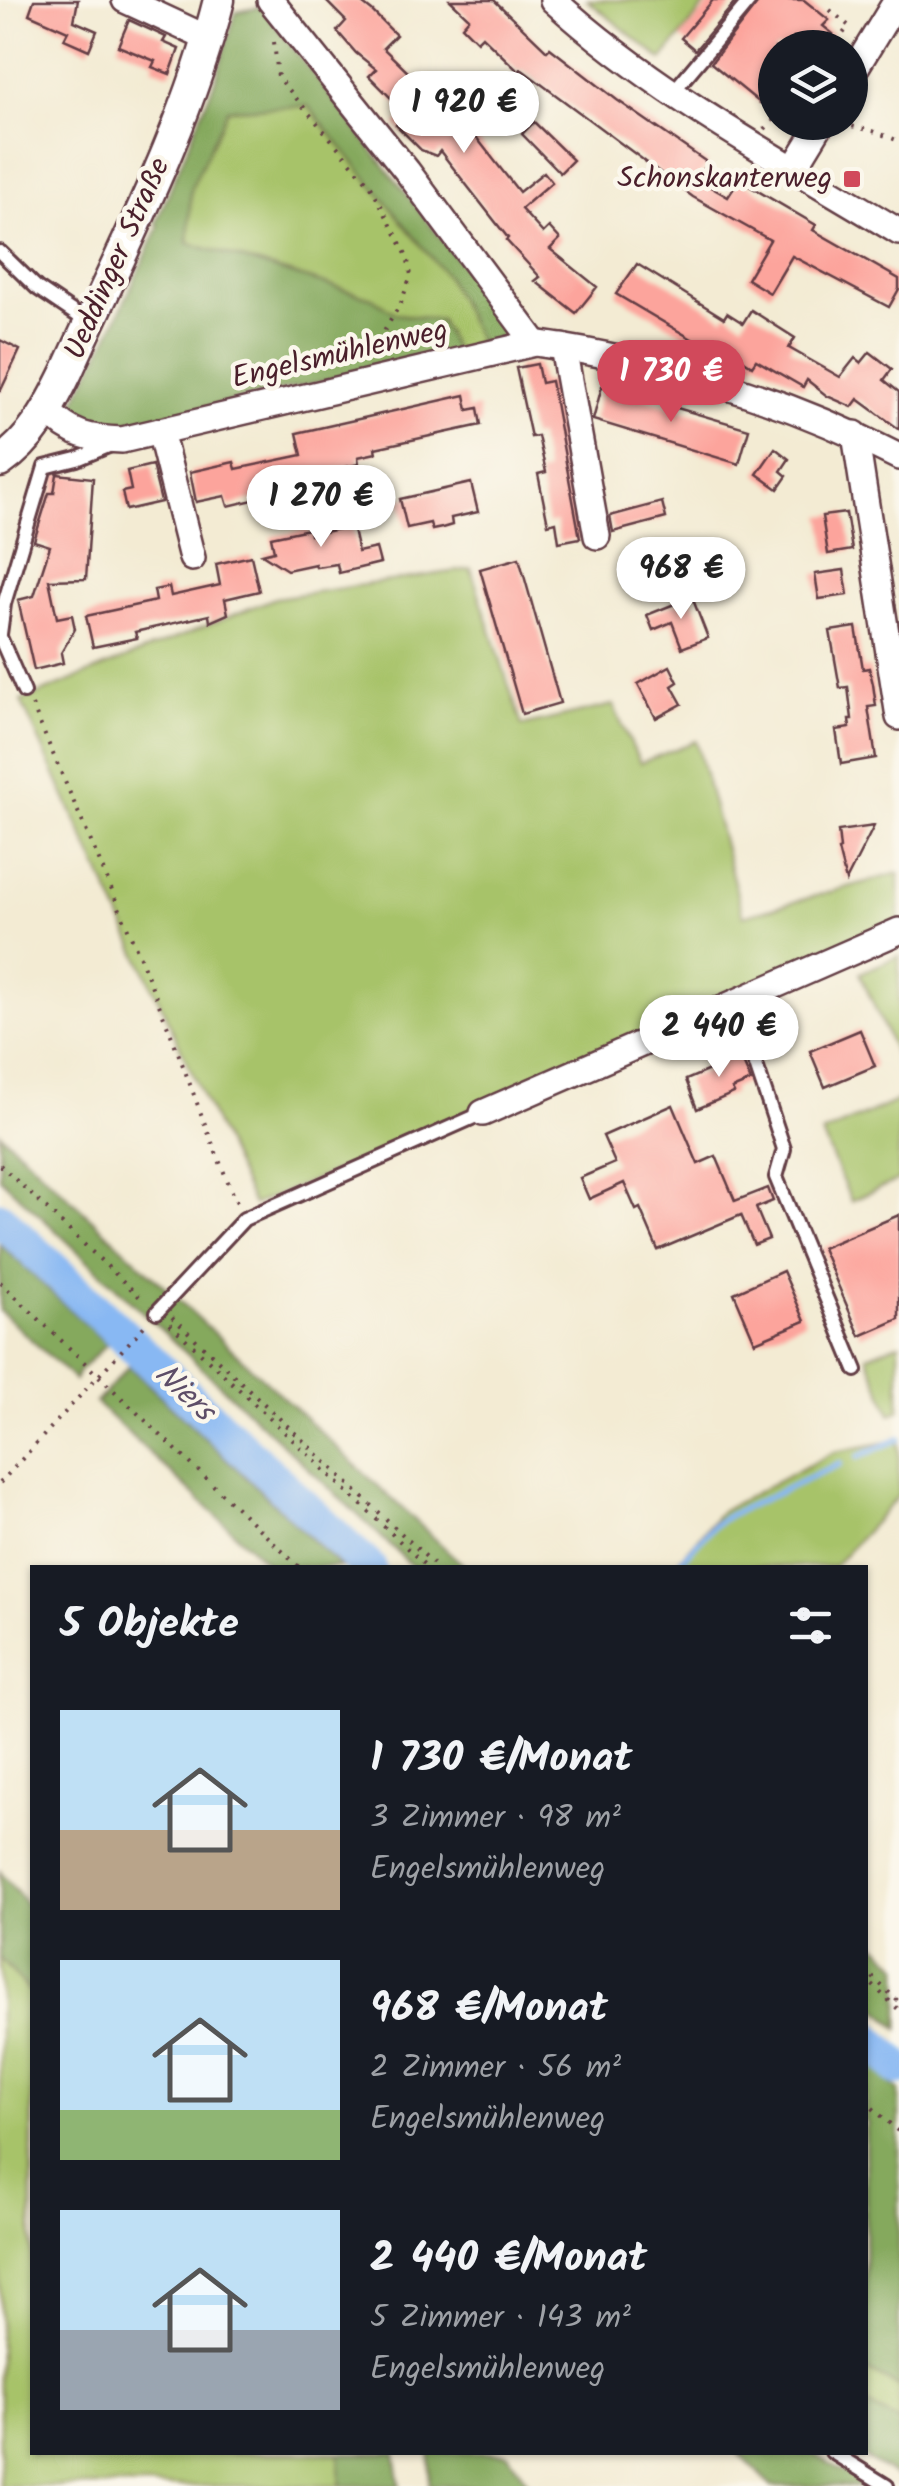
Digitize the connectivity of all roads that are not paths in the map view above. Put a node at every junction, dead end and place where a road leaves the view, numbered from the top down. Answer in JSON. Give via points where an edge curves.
{"nodes":[{"id":1,"x":125,"y":0,"type":"edge"},
{"id":2,"x":219,"y":0,"type":"edge"},
{"id":3,"x":554,"y":0,"type":"edge"},
{"id":4,"x":750,"y":0,"type":"edge"},
{"id":5,"x":896,"y":0,"type":"edge"},
{"id":6,"x":273,"y":4,"type":"edge"},
{"id":7,"x":209,"y":39,"type":"junction"},
{"id":8,"x":868,"y":47,"type":"edge"},
{"id":9,"x":674,"y":92,"type":"junction"},
{"id":10,"x":811,"y":140,"type":"edge"},
{"id":11,"x":794,"y":168,"type":"junction"},
{"id":12,"x":899,"y":232,"type":"edge"},
{"id":13,"x":0,"y":252,"type":"edge"},
{"id":14,"x":89,"y":323,"type":"junction"},
{"id":15,"x":536,"y":343,"type":"junction"},
{"id":16,"x":563,"y":347,"type":"junction"},
{"id":17,"x":48,"y":411,"type":"junction"},
{"id":18,"x":160,"y":430,"type":"junction"},
{"id":19,"x":856,"y":434,"type":"junction"},
{"id":20,"x":122,"y":440,"type":"junction"},
{"id":21,"x":899,"y":457,"type":"edge"},
{"id":22,"x":0,"y":462,"type":"edge"},
{"id":23,"x":597,"y":536,"type":"dead end"},
{"id":24,"x":192,"y":558,"type":"dead end"},
{"id":25,"x":0,"y":636,"type":"edge"},
{"id":26,"x":24,"y":692,"type":"road end"},
{"id":27,"x":899,"y":717,"type":"edge"},
{"id":28,"x":899,"y":931,"type":"edge"},
{"id":29,"x":736,"y":1002,"type":"junction"},
{"id":30,"x":483,"y":1113,"type":"joint"},
{"id":31,"x":157,"y":1312,"type":"road end"},
{"id":32,"x":856,"y":1370,"type":"dead end"},
{"id":33,"x":837,"y":2455,"type":"edge"},
{"id":34,"x":888,"y":2486,"type":"edge"}],
"edges":[{"from":1,"to":7,"type":"street"},
{"from":2,"to":7,"type":"street","name":"Ueddinger Straße"},
{"from":3,"to":9,"type":"street"},
{"from":4,"to":9,"type":"lane"},
{"from":5,"to":8,"type":"street"},
{"from":6,"to":15,"type":"street"},
{"from":7,"to":14,"type":"street","name":"Ueddinger Straße"},
{"from":9,"to":11,"type":"street"},
{"from":10,"to":11,"type":"street"},
{"from":11,"to":12,"type":"street"},
{"from":13,"to":14,"type":"lane","via":[[37,288]]},
{"from":14,"to":17,"type":"street","name":"Ueddinger Straße"},
{"from":15,"to":16,"type":"street","name":"Engelsmühlenweg"},
{"from":15,"to":18,"type":"street","name":"Engelsmühlenweg"},
{"from":16,"to":19,"type":"street","name":"Engelsmühlenweg","via":[[772,400]]},
{"from":16,"to":23,"type":"street"},
{"from":17,"to":20,"type":"street","name":"Engelsmühlenweg","via":[[74,434]]},
{"from":17,"to":22,"type":"street","name":"Ueddinger Straße"},
{"from":18,"to":20,"type":"street","name":"Engelsmühlenweg"},
{"from":18,"to":24,"type":"street"},
{"from":19,"to":21,"type":"street","name":"Engelsmühlenweg"},
{"from":19,"to":27,"type":"street"},
{"from":20,"to":25,"type":"lane","via":[[45,467]]},
{"from":25,"to":26,"type":"lane"},
{"from":28,"to":29,"type":"street"},
{"from":29,"to":30,"type":"street"},
{"from":29,"to":32,"type":"lane","via":[[784,1148],[776,1178]]},
{"from":30,"to":31,"type":"lane","via":[[244,1218]]},
{"from":33,"to":34,"type":"lane"}]}
